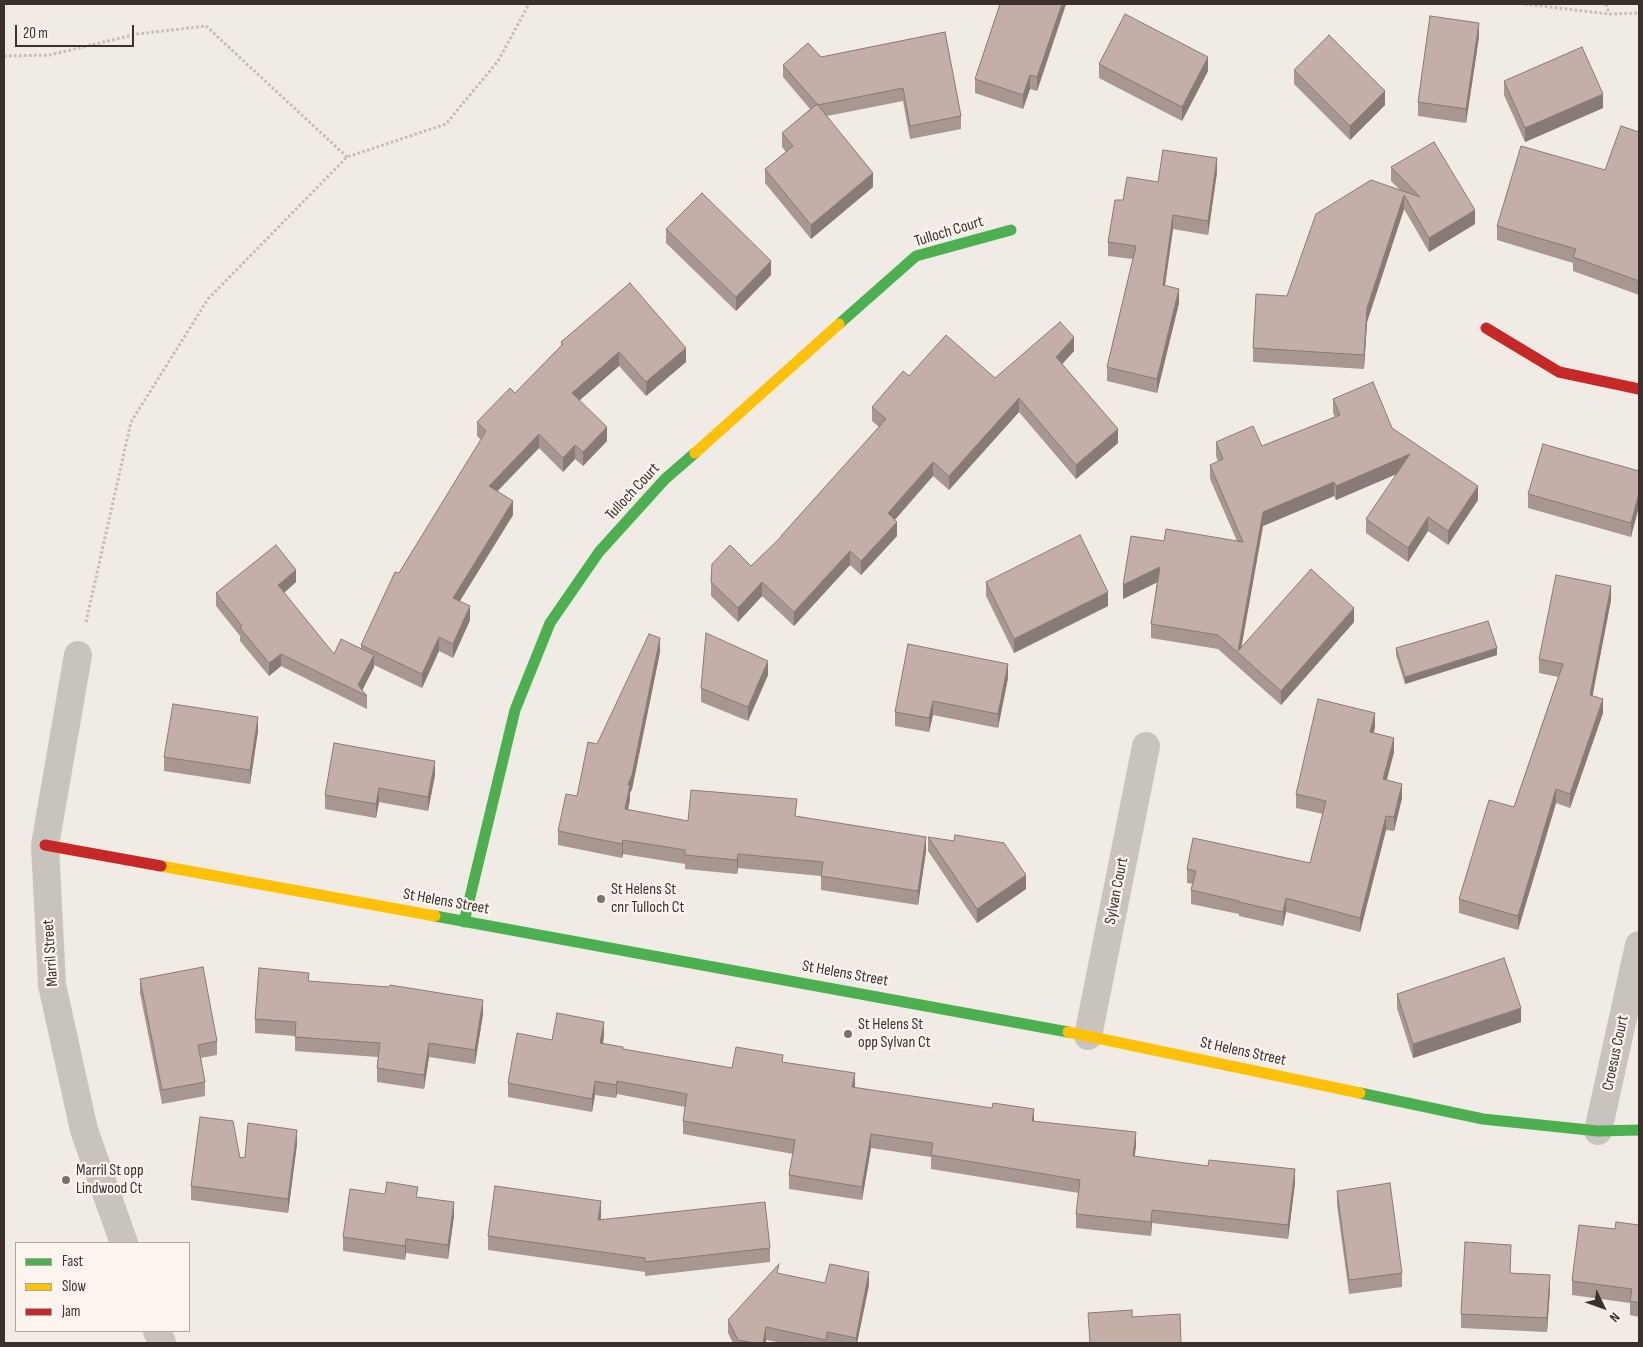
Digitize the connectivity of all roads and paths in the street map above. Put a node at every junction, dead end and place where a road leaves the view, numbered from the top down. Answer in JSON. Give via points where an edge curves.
{"nodes":[{"id":1,"x":529,"y":4,"type":"edge"},
{"id":2,"x":1525,"y":4,"type":"edge"},
{"id":3,"x":1606,"y":4,"type":"edge"},
{"id":4,"x":1639,"y":12,"type":"edge"},
{"id":5,"x":1609,"y":14,"type":"junction"},
{"id":6,"x":4,"y":56,"type":"edge"},
{"id":7,"x":347,"y":157,"type":"junction"},
{"id":8,"x":1011,"y":230,"type":"dead end"},
{"id":9,"x":1486,"y":328,"type":"dead end"},
{"id":10,"x":1639,"y":389,"type":"edge"},
{"id":11,"x":78,"y":655,"type":"joint"},
{"id":12,"x":1146,"y":746,"type":"dead end"},
{"id":13,"x":44,"y":845,"type":"junction"},
{"id":14,"x":464,"y":922,"type":"junction"},
{"id":15,"x":1639,"y":945,"type":"edge"},
{"id":16,"x":1088,"y":1036,"type":"junction"},
{"id":17,"x":1639,"y":1130,"type":"edge"},
{"id":18,"x":1598,"y":1131,"type":"junction"},
{"id":19,"x":124,"y":1242,"type":"edge"}],
"edges":[{"from":1,"to":7,"type":"path","via":[[498,61],[446,124]]},
{"from":2,"to":5,"type":"path"},
{"from":3,"to":5,"type":"path"},
{"from":4,"to":5,"type":"path"},
{"from":6,"to":7,"type":"path","via":[[50,55],[137,34],[206,26]]},
{"from":7,"to":11,"type":"path","via":[[208,299],[131,422]]},
{"from":8,"to":14,"type":"street","name":"Tulloch Court","via":[[916,256],[665,479],[599,552],[550,623],[515,710]]},
{"from":9,"to":10,"type":"street","via":[[1559,372]]},
{"from":11,"to":13,"type":"street","name":"Marril Street"},
{"from":12,"to":16,"type":"street","name":"Sylvan Court"},
{"from":13,"to":14,"type":"street","name":"St Helens Street"},
{"from":13,"to":19,"type":"street","name":"Marril Street","via":[[52,985],[84,1130]]},
{"from":14,"to":16,"type":"street","name":"St Helens Street"},
{"from":15,"to":18,"type":"street","name":"Croesus Court"},
{"from":16,"to":18,"type":"street","name":"St Helens Street","via":[[1483,1119]]},
{"from":17,"to":18,"type":"street","name":"St Helens Street"}]}
